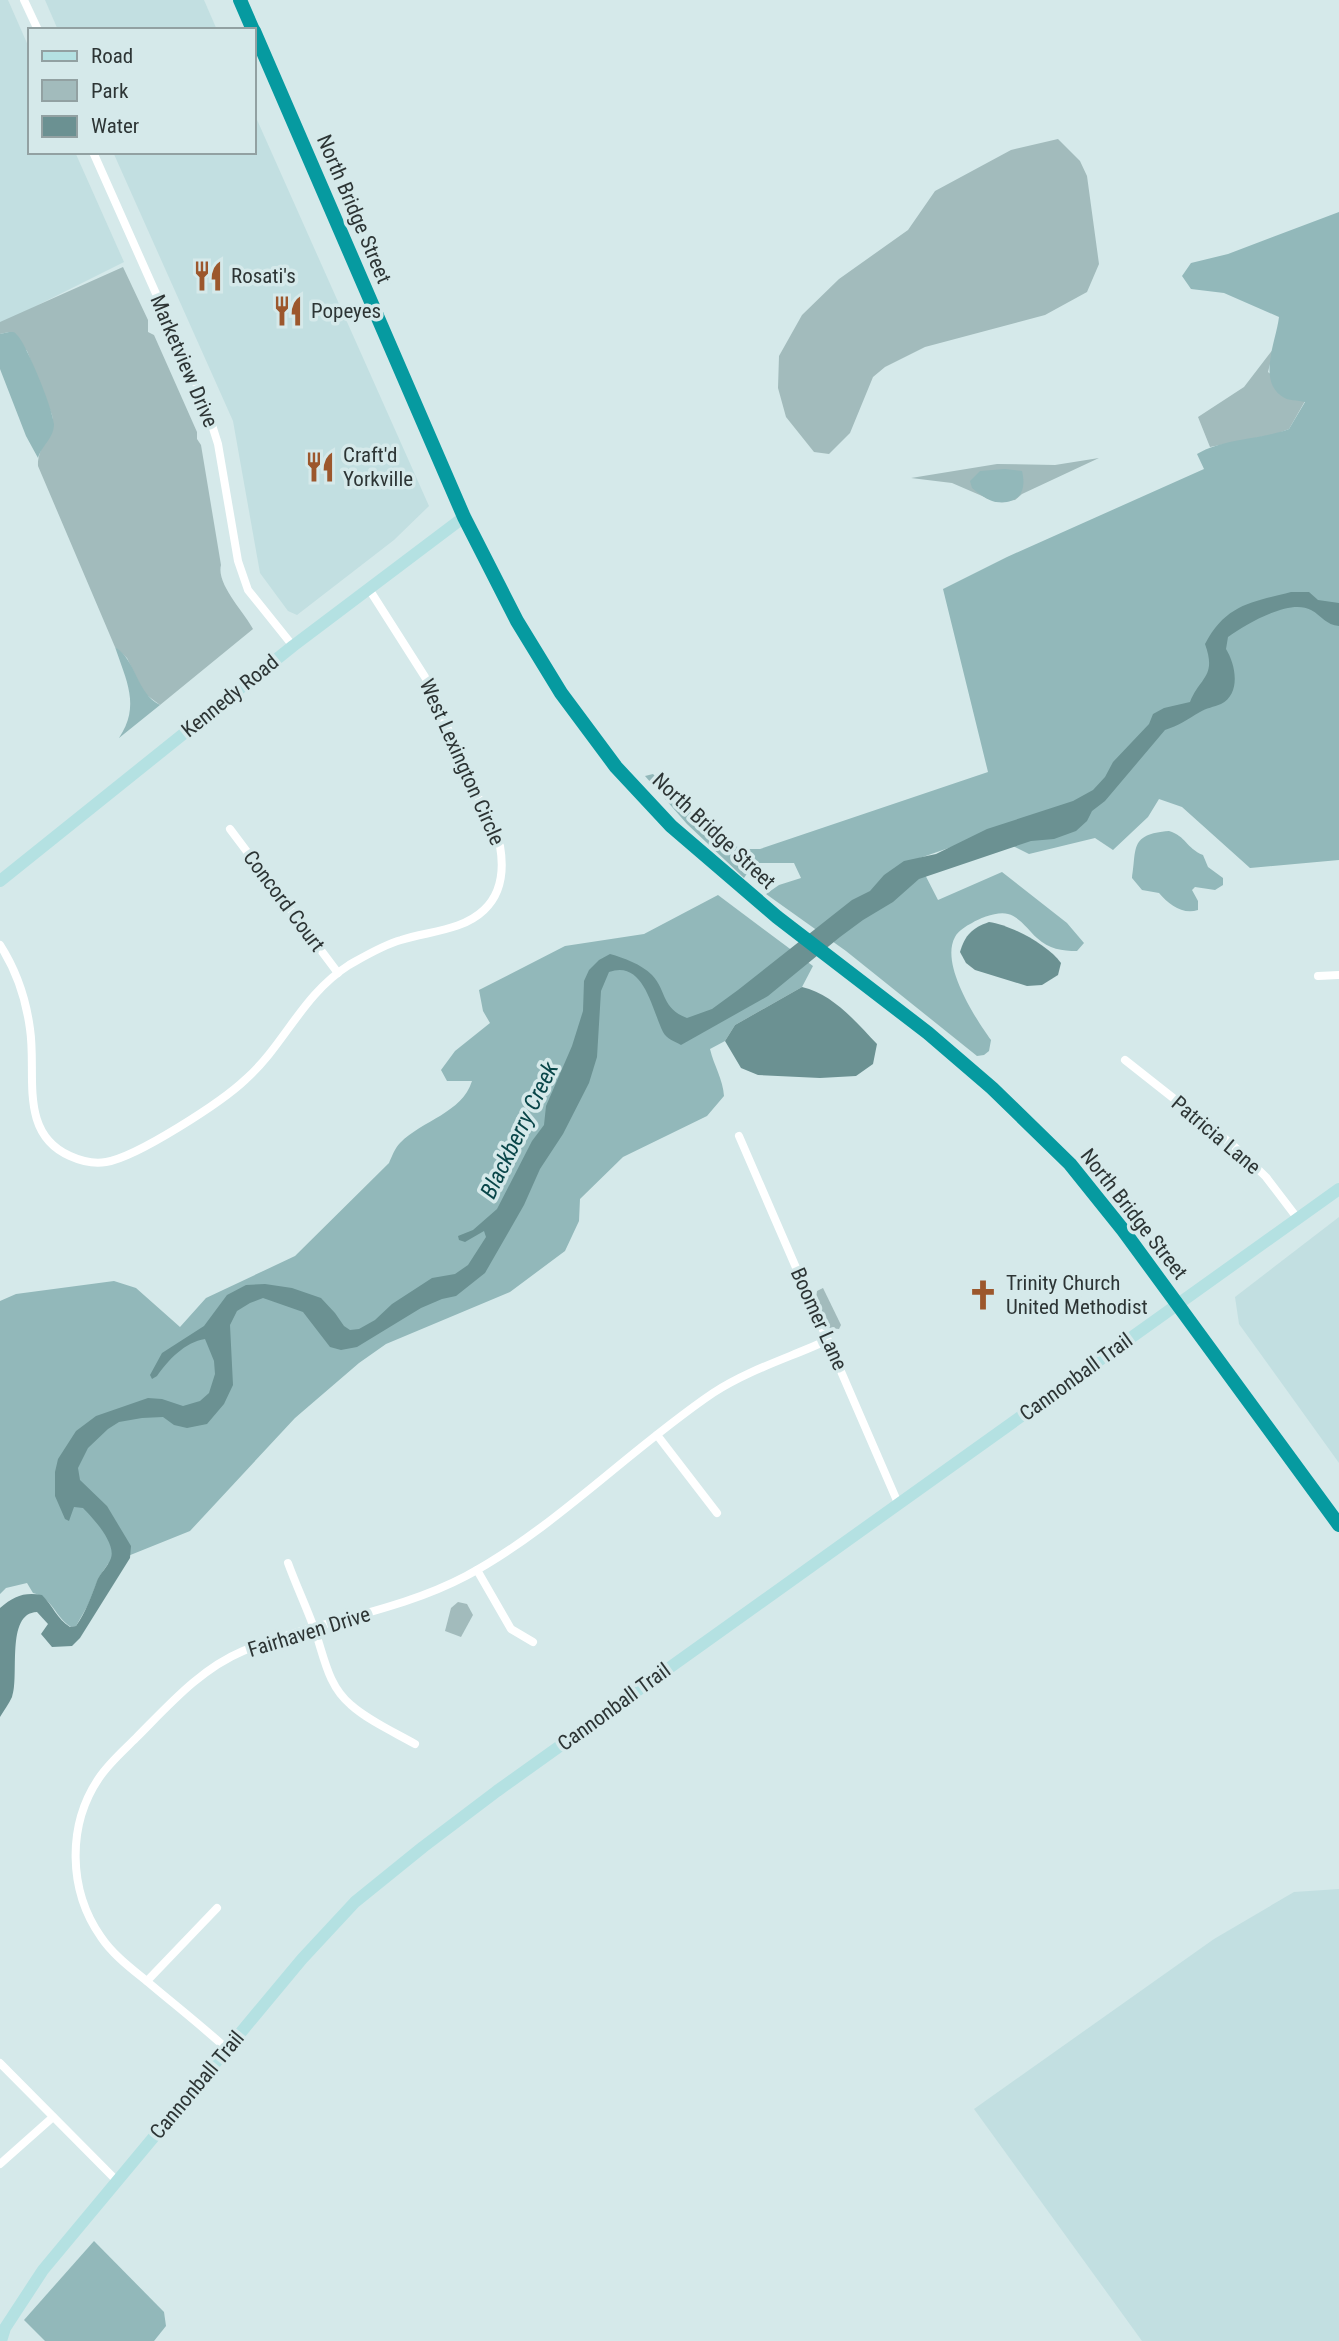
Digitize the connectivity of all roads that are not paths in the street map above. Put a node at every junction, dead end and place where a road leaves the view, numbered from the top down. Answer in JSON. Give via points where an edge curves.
{"nodes":[{"id":1,"x":24,"y":0,"type":"edge"},
{"id":2,"x":240,"y":0,"type":"edge"},
{"id":3,"x":37,"y":28,"type":"edge"},
{"id":4,"x":252,"y":28,"type":"edge"},
{"id":5,"x":256,"y":37,"type":"edge"},
{"id":6,"x":94,"y":154,"type":"edge"},
{"id":7,"x":464,"y":517,"type":"junction"},
{"id":8,"x":369,"y":589,"type":"junction"},
{"id":9,"x":293,"y":646,"type":"junction"},
{"id":10,"x":230,"y":829,"type":"dead end"},
{"id":11,"x":0,"y":881,"type":"edge"},
{"id":12,"x":0,"y":945,"type":"edge"},
{"id":13,"x":338,"y":974,"type":"junction"},
{"id":14,"x":1339,"y":975,"type":"edge"},
{"id":15,"x":1318,"y":976,"type":"dead end"},
{"id":16,"x":1125,"y":1060,"type":"dead end"},
{"id":17,"x":739,"y":1136,"type":"dead end"},
{"id":18,"x":1339,"y":1189,"type":"edge"},
{"id":19,"x":1298,"y":1219,"type":"junction"},
{"id":20,"x":1178,"y":1304,"type":"junction"},
{"id":21,"x":828,"y":1340,"type":"junction"},
{"id":22,"x":657,"y":1435,"type":"junction"},
{"id":23,"x":898,"y":1503,"type":"junction"},
{"id":24,"x":717,"y":1513,"type":"dead end"},
{"id":25,"x":1339,"y":1525,"type":"edge"},
{"id":26,"x":288,"y":1563,"type":"dead end"},
{"id":27,"x":477,"y":1570,"type":"junction"},
{"id":28,"x":314,"y":1628,"type":"junction"},
{"id":29,"x":533,"y":1642,"type":"dead end"},
{"id":30,"x":415,"y":1744,"type":"dead end"},
{"id":31,"x":217,"y":1908,"type":"dead end"},
{"id":32,"x":147,"y":1981,"type":"junction"},
{"id":33,"x":228,"y":2049,"type":"junction"},
{"id":34,"x":0,"y":2063,"type":"edge"},
{"id":35,"x":52,"y":2117,"type":"junction"},
{"id":36,"x":0,"y":2164,"type":"edge"},
{"id":37,"x":117,"y":2181,"type":"junction"},
{"id":38,"x":1,"y":2341,"type":"edge"}],
"edges":[{"from":1,"to":3,"type":"street"},
{"from":2,"to":4,"type":"highway","name":"North Bridge Street"},
{"from":5,"to":7,"type":"highway","name":"North Bridge Street"},
{"from":6,"to":9,"type":"street","name":"Marketview Drive","via":[[206,406],[247,590]]},
{"from":7,"to":8,"type":"street","name":"Kennedy Road"},
{"from":7,"to":20,"type":"highway","name":"North Bridge Street","via":[[517,621],[561,693],[616,767],[671,826],[777,917],[992,1088],[1070,1164]]},
{"from":8,"to":9,"type":"street","name":"Kennedy Road"},
{"from":8,"to":13,"type":"street","name":"West Lexington Circle","via":[[425,677],[492,825],[503,870],[492,900],[478,915],[446,930],[393,942]]},
{"from":9,"to":11,"type":"street","name":"Kennedy Road"},
{"from":10,"to":13,"type":"street","name":"Concord Court"},
{"from":12,"to":13,"type":"street","name":"West Lexington Circle","via":[[25,1003],[32,1049],[32,1107],[39,1128],[60,1151],[97,1163],[127,1155],[224,1097],[253,1073],[299,1011]]},
{"from":14,"to":15,"type":"street"},
{"from":16,"to":19,"type":"street","name":"Patricia Lane","via":[[1234,1146],[1266,1177]]},
{"from":17,"to":21,"type":"street","name":"Boomer Lane"},
{"from":18,"to":19,"type":"street","name":"Cannonball Trail"},
{"from":19,"to":20,"type":"street","name":"Cannonball Trail"},
{"from":20,"to":23,"type":"street","name":"Cannonball Trail"},
{"from":20,"to":25,"type":"highway","name":"North Bridge Street"},
{"from":21,"to":22,"type":"street","name":"Fairhaven Drive","via":[[718,1390]]},
{"from":21,"to":23,"type":"street","name":"Boomer Lane"},
{"from":22,"to":24,"type":"street"},
{"from":22,"to":27,"type":"street","name":"Fairhaven Drive"},
{"from":23,"to":33,"type":"street","name":"Cannonball Trail","via":[[423,1847],[355,1902]]},
{"from":26,"to":28,"type":"street"},
{"from":27,"to":28,"type":"street","name":"Fairhaven Drive","via":[[405,1602]]},
{"from":27,"to":29,"type":"street","via":[[511,1629]]},
{"from":28,"to":30,"type":"street","via":[[327,1671],[344,1698]]},
{"from":28,"to":32,"type":"street","name":"Fairhaven Drive","via":[[227,1658],[199,1677],[108,1765],[90,1792],[76,1840],[80,1891],[101,1937]]},
{"from":31,"to":32,"type":"street"},
{"from":32,"to":33,"type":"street","name":"Fairhaven Drive"},
{"from":33,"to":37,"type":"street","name":"Cannonball Trail"},
{"from":34,"to":35,"type":"street"},
{"from":35,"to":36,"type":"street"},
{"from":35,"to":37,"type":"street"},
{"from":37,"to":38,"type":"street","name":"Cannonball Trail","via":[[43,2270]]}]}
